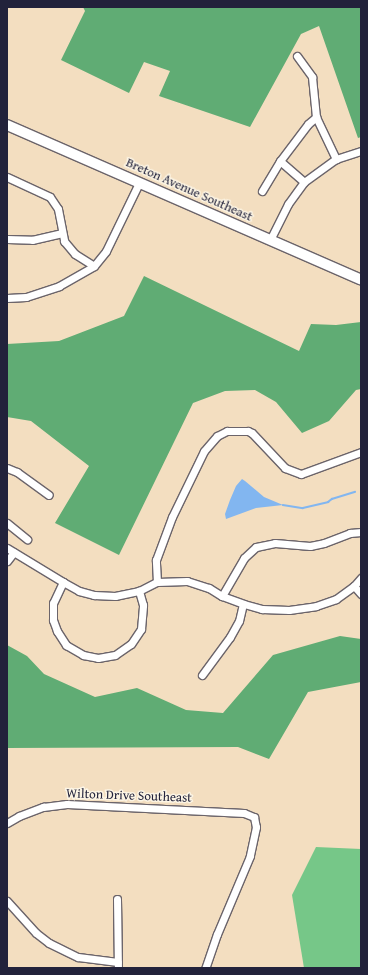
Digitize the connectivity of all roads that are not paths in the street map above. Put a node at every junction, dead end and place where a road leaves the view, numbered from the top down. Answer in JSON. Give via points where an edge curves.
{"nodes":[{"id":1,"x":297,"y":56,"type":"dead end"},
{"id":2,"x":316,"y":117,"type":"junction"},
{"id":3,"x":7,"y":125,"type":"edge"},
{"id":4,"x":361,"y":151,"type":"edge"},
{"id":5,"x":336,"y":159,"type":"junction"},
{"id":6,"x":280,"y":161,"type":"junction"},
{"id":7,"x":7,"y":177,"type":"edge"},
{"id":8,"x":304,"y":182,"type":"junction"},
{"id":9,"x":139,"y":183,"type":"junction"},
{"id":10,"x":262,"y":191,"type":"dead end"},
{"id":11,"x":62,"y":233,"type":"junction"},
{"id":12,"x":7,"y":239,"type":"edge"},
{"id":13,"x":270,"y":240,"type":"junction"},
{"id":14,"x":94,"y":266,"type":"junction"},
{"id":15,"x":361,"y":280,"type":"edge"},
{"id":16,"x":7,"y":298,"type":"edge"},
{"id":17,"x":361,"y":452,"type":"edge"},
{"id":18,"x":7,"y":468,"type":"edge"},
{"id":19,"x":49,"y":495,"type":"dead end"},
{"id":20,"x":7,"y":523,"type":"edge"},
{"id":21,"x":361,"y":532,"type":"edge"},
{"id":22,"x":27,"y":539,"type":"dead end"},
{"id":23,"x":7,"y":548,"type":"edge"},
{"id":24,"x":14,"y":552,"type":"junction"},
{"id":25,"x":7,"y":561,"type":"edge"},
{"id":26,"x":361,"y":578,"type":"edge"},
{"id":27,"x":63,"y":582,"type":"junction"},
{"id":28,"x":157,"y":582,"type":"junction"},
{"id":29,"x":354,"y":586,"type":"junction"},
{"id":30,"x":139,"y":591,"type":"junction"},
{"id":31,"x":361,"y":594,"type":"edge"},
{"id":32,"x":222,"y":596,"type":"junction"},
{"id":33,"x":243,"y":604,"type":"junction"},
{"id":34,"x":202,"y":675,"type":"dead end"},
{"id":35,"x":7,"y":823,"type":"edge"},
{"id":36,"x":117,"y":899,"type":"dead end"},
{"id":37,"x":7,"y":901,"type":"edge"},
{"id":38,"x":118,"y":965,"type":"edge"},
{"id":39,"x":206,"y":968,"type":"edge"}],
"edges":[{"from":1,"to":2,"type":"street","via":[[312,77]]},
{"from":2,"to":5,"type":"street"},
{"from":2,"to":6,"type":"street"},
{"from":3,"to":9,"type":"main road","name":"Breton Avenue Southeast"},
{"from":4,"to":5,"type":"street"},
{"from":5,"to":8,"type":"street"},
{"from":6,"to":8,"type":"street"},
{"from":6,"to":10,"type":"street"},
{"from":7,"to":11,"type":"street","via":[[50,197],[58,209]]},
{"from":8,"to":13,"type":"street","via":[[288,204]]},
{"from":9,"to":13,"type":"main road","name":"Breton Avenue Southeast"},
{"from":9,"to":14,"type":"street","via":[[106,250]]},
{"from":11,"to":12,"type":"street","via":[[32,240]]},
{"from":11,"to":14,"type":"street","via":[[68,248]]},
{"from":13,"to":15,"type":"main road","name":"Breton Avenue Southeast"},
{"from":14,"to":16,"type":"street","via":[[59,286],[26,297]]},
{"from":17,"to":28,"type":"street","via":[[301,474],[285,468],[248,431],[227,431],[217,436],[204,451],[172,518],[156,560]]},
{"from":18,"to":19,"type":"street","via":[[17,472]]},
{"from":20,"to":22,"type":"street"},
{"from":21,"to":32,"type":"street","via":[[310,546],[275,543],[256,548],[244,558]]},
{"from":23,"to":24,"type":"street"},
{"from":24,"to":25,"type":"street"},
{"from":24,"to":27,"type":"street"},
{"from":26,"to":29,"type":"street"},
{"from":27,"to":30,"type":"street","via":[[79,591],[94,595],[115,596]]},
{"from":27,"to":30,"type":"street","via":[[53,603],[53,620],[57,631],[66,646],[83,655],[98,658],[115,655],[131,644],[138,634],[143,616]]},
{"from":28,"to":30,"type":"street"},
{"from":28,"to":32,"type":"street","via":[[187,581],[209,588]]},
{"from":29,"to":31,"type":"street"},
{"from":29,"to":33,"type":"street","via":[[336,598],[316,606],[289,610],[262,609]]},
{"from":32,"to":33,"type":"street"},
{"from":33,"to":34,"type":"street","via":[[230,637]]},
{"from":35,"to":39,"type":"street","name":"Wilton Drive Southeast","via":[[43,808],[67,804],[244,813],[254,817],[256,827],[250,856],[217,934]]},
{"from":36,"to":38,"type":"street"},
{"from":37,"to":38,"type":"street","via":[[36,933],[49,943],[78,957]]}]}
